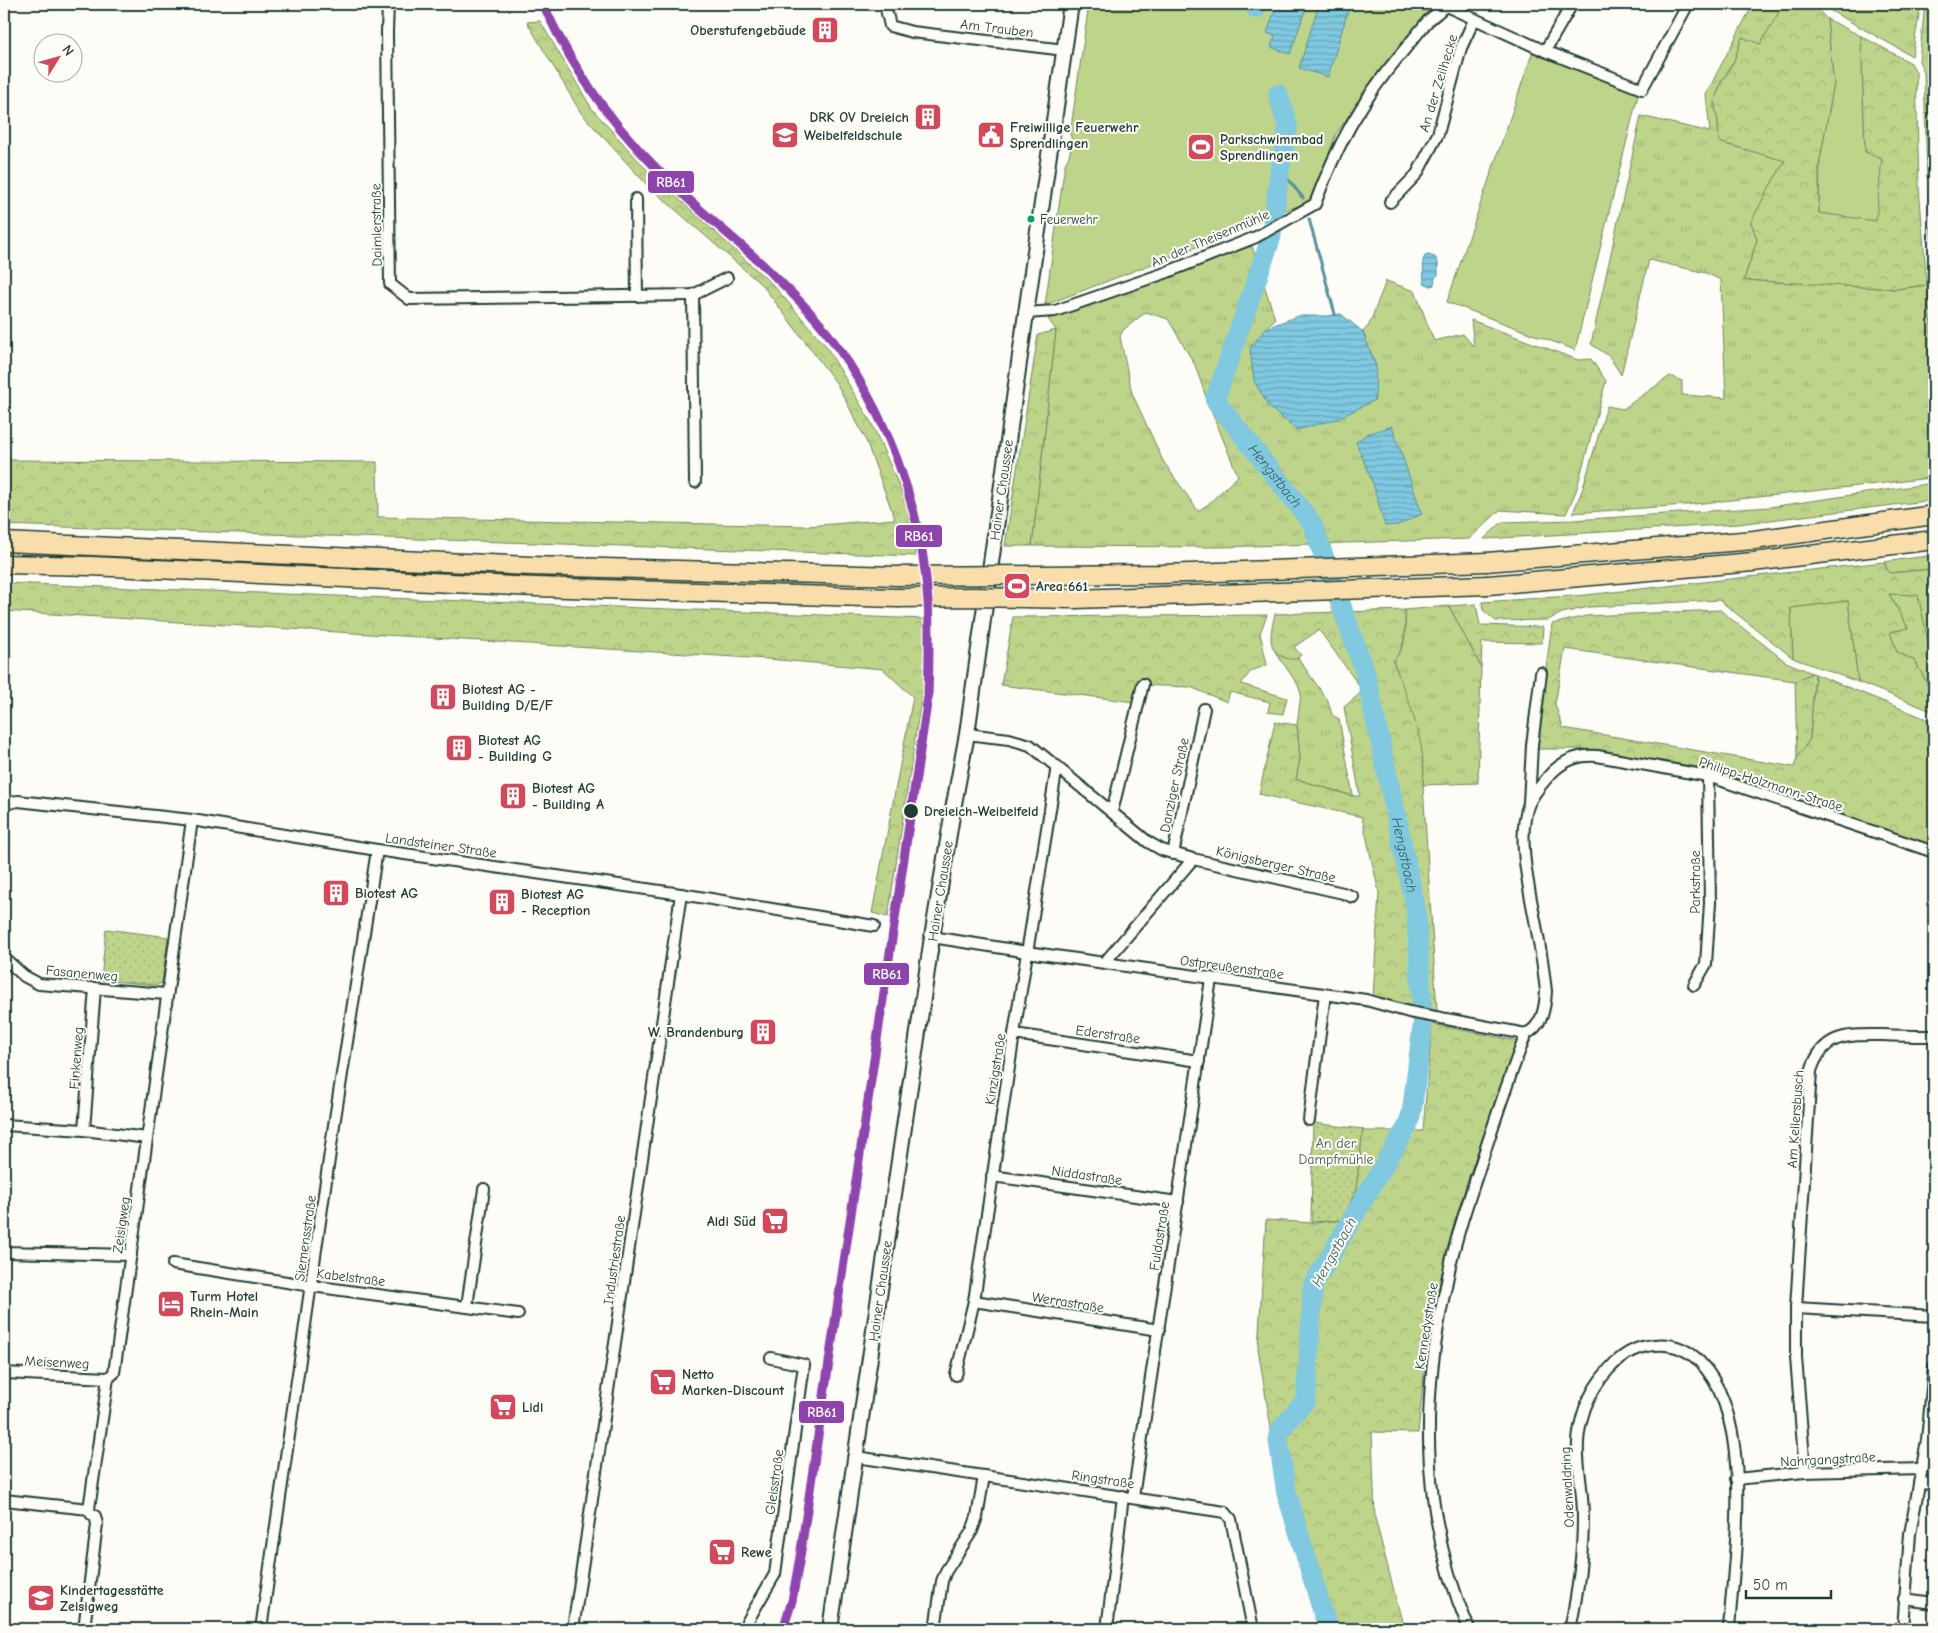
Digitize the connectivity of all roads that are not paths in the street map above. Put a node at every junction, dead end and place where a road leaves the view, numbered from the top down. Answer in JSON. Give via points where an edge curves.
{"nodes":[{"id":1,"x":388,"y":4,"type":"edge"},
{"id":2,"x":886,"y":4,"type":"edge"},
{"id":3,"x":1071,"y":4,"type":"edge"},
{"id":4,"x":1572,"y":4,"type":"edge"},
{"id":5,"x":1688,"y":4,"type":"edge"},
{"id":6,"x":1446,"y":5,"type":"edge"},
{"id":7,"x":1474,"y":20,"type":"junction"},
{"id":8,"x":1065,"y":50,"type":"junction"},
{"id":9,"x":1545,"y":51,"type":"junction"},
{"id":10,"x":636,"y":199,"type":"dead end"},
{"id":11,"x":1390,"y":202,"type":"dead end"},
{"id":12,"x":726,"y":278,"type":"dead end"},
{"id":13,"x":693,"y":295,"type":"junction"},
{"id":14,"x":637,"y":296,"type":"junction"},
{"id":15,"x":1026,"y":313,"type":"junction"},
{"id":16,"x":696,"y":482,"type":"dead end"},
{"id":17,"x":1934,"y":515,"type":"edge"},
{"id":18,"x":1934,"y":540,"type":"edge"},
{"id":19,"x":4,"y":542,"type":"edge"},
{"id":20,"x":4,"y":564,"type":"edge"},
{"id":21,"x":1542,"y":673,"type":"dead end"},
{"id":22,"x":1143,"y":684,"type":"dead end"},
{"id":23,"x":1204,"y":709,"type":"dead end"},
{"id":24,"x":967,"y":734,"type":"junction"},
{"id":25,"x":1056,"y":766,"type":"junction"},
{"id":26,"x":1708,"y":776,"type":"junction"},
{"id":27,"x":4,"y":804,"type":"edge"},
{"id":28,"x":1528,"y":806,"type":"junction"},
{"id":29,"x":1112,"y":812,"type":"junction"},
{"id":30,"x":192,"y":820,"type":"junction"},
{"id":31,"x":377,"y":850,"type":"junction"},
{"id":32,"x":1934,"y":852,"type":"edge"},
{"id":33,"x":1173,"y":854,"type":"junction"},
{"id":34,"x":1193,"y":859,"type":"junction"},
{"id":35,"x":681,"y":894,"type":"junction"},
{"id":36,"x":1353,"y":897,"type":"dead end"},
{"id":37,"x":874,"y":926,"type":"dead end"},
{"id":38,"x":932,"y":937,"type":"junction"},
{"id":39,"x":1028,"y":952,"type":"junction"},
{"id":40,"x":4,"y":958,"type":"edge"},
{"id":41,"x":1105,"y":962,"type":"junction"},
{"id":42,"x":1211,"y":979,"type":"junction"},
{"id":43,"x":1694,"y":985,"type":"dead end"},
{"id":44,"x":94,"y":988,"type":"junction"},
{"id":45,"x":166,"y":994,"type":"junction"},
{"id":46,"x":1324,"y":994,"type":"junction"},
{"id":47,"x":1014,"y":1034,"type":"junction"},
{"id":48,"x":1526,"y":1034,"type":"junction"},
{"id":49,"x":1934,"y":1036,"type":"edge"},
{"id":50,"x":1198,"y":1061,"type":"junction"},
{"id":51,"x":1309,"y":1120,"type":"dead end"},
{"id":52,"x":4,"y":1125,"type":"edge"},
{"id":53,"x":84,"y":1130,"type":"junction"},
{"id":54,"x":147,"y":1138,"type":"junction"},
{"id":55,"x":992,"y":1176,"type":"junction"},
{"id":56,"x":484,"y":1189,"type":"dead end"},
{"id":57,"x":1178,"y":1202,"type":"junction"},
{"id":58,"x":4,"y":1252,"type":"edge"},
{"id":59,"x":131,"y":1255,"type":"junction"},
{"id":60,"x":173,"y":1264,"type":"dead end"},
{"id":61,"x":312,"y":1286,"type":"junction"},
{"id":62,"x":974,"y":1301,"type":"junction"},
{"id":63,"x":467,"y":1306,"type":"junction"},
{"id":64,"x":1796,"y":1308,"type":"junction"},
{"id":65,"x":518,"y":1314,"type":"dead end"},
{"id":66,"x":1934,"y":1316,"type":"edge"},
{"id":67,"x":1158,"y":1330,"type":"junction"},
{"id":68,"x":771,"y":1358,"type":"dead end"},
{"id":69,"x":1934,"y":1368,"type":"edge"},
{"id":70,"x":4,"y":1373,"type":"edge"},
{"id":71,"x":956,"y":1376,"type":"dead end"},
{"id":72,"x":108,"y":1378,"type":"junction"},
{"id":73,"x":856,"y":1457,"type":"junction"},
{"id":74,"x":1922,"y":1469,"type":"junction"},
{"id":75,"x":1805,"y":1472,"type":"junction"},
{"id":76,"x":984,"y":1476,"type":"junction"},
{"id":77,"x":1736,"y":1478,"type":"junction"},
{"id":78,"x":1919,"y":1483,"type":"junction"},
{"id":79,"x":1934,"y":1484,"type":"edge"},
{"id":80,"x":1128,"y":1496,"type":"junction"},
{"id":81,"x":4,"y":1500,"type":"edge"},
{"id":82,"x":89,"y":1509,"type":"junction"},
{"id":83,"x":1904,"y":1599,"type":"junction"},
{"id":84,"x":1934,"y":1603,"type":"edge"},
{"id":85,"x":84,"y":1629,"type":"edge"},
{"id":86,"x":261,"y":1629,"type":"edge"},
{"id":87,"x":573,"y":1629,"type":"edge"},
{"id":88,"x":743,"y":1629,"type":"edge"},
{"id":89,"x":830,"y":1629,"type":"edge"},
{"id":90,"x":935,"y":1629,"type":"edge"},
{"id":91,"x":1107,"y":1629,"type":"edge"},
{"id":92,"x":1253,"y":1629,"type":"edge"},
{"id":93,"x":1469,"y":1629,"type":"edge"},
{"id":94,"x":1570,"y":1629,"type":"edge"},
{"id":95,"x":1729,"y":1629,"type":"edge"},
{"id":96,"x":1903,"y":1629,"type":"edge"}],
"edges":[{"from":1,"to":14,"type":"street","name":"Daimlerstraße","via":[[390,284],[409,299]]},
{"from":2,"to":8,"type":"street","name":"Am Trauben","via":[[890,26],[912,32]]},
{"from":3,"to":8,"type":"street","name":"Hainer Chaussee"},
{"from":4,"to":9,"type":"street"},
{"from":5,"to":9,"type":"street","via":[[1642,89]]},
{"from":6,"to":7,"type":"street"},
{"from":6,"to":15,"type":"street","name":"An der Theisenmühle","via":[[1428,21],[1374,86],[1328,166],[1315,204],[1256,236],[1165,273],[1055,311]]},
{"from":7,"to":9,"type":"street"},
{"from":7,"to":11,"type":"street","name":"An der Zeilhecke","via":[[1461,48],[1434,141],[1417,174]]},
{"from":8,"to":15,"type":"street","name":"Hainer Chaussee"},
{"from":10,"to":14,"type":"street"},
{"from":12,"to":13,"type":"street","name":"Daimlerstraße"},
{"from":13,"to":14,"type":"street","name":"Daimlerstraße"},
{"from":13,"to":16,"type":"street"},
{"from":15,"to":24,"type":"street","name":"Hainer Chaussee"},
{"from":17,"to":19,"type":"highway","bridge":true,"via":[[1754,540],[1487,562],[1162,574],[898,576],[531,566]]},
{"from":18,"to":20,"type":"highway","bridge":true,"via":[[1753,562],[1488,585],[1075,599],[897,598],[536,587]]},
{"from":21,"to":28,"type":"street","name":"Philipp-Holzmann-Straße"},
{"from":22,"to":29,"type":"street"},
{"from":23,"to":33,"type":"street","name":"Danziger Straße"},
{"from":24,"to":25,"type":"street","name":"Danziger Straße","via":[[1020,741]]},
{"from":24,"to":38,"type":"street","name":"Hainer Chaussee"},
{"from":25,"to":29,"type":"street","name":"Danziger Straße"},
{"from":25,"to":39,"type":"street","name":"Kinzigstraße"},
{"from":26,"to":28,"type":"street","name":"Philipp-Holzmann-Straße","via":[[1597,756],[1580,756],[1553,771]]},
{"from":26,"to":32,"type":"street","name":"Philipp-Holzmann-Straße"},
{"from":26,"to":43,"type":"street","name":"Parkstraße","via":[[1710,903],[1706,964]]},
{"from":27,"to":30,"type":"street","name":"Landsteiner Straße","via":[[18,801]]},
{"from":28,"to":48,"type":"street","name":"Philipp-Holzmann-Straße","via":[[1524,849],[1546,991],[1538,1025]]},
{"from":29,"to":33,"type":"street","name":"Danziger Straße","via":[[1156,848]]},
{"from":30,"to":31,"type":"street","name":"Landsteiner Straße"},
{"from":30,"to":45,"type":"street","name":"Zeisigweg"},
{"from":31,"to":35,"type":"street","name":"Landsteiner Straße"},
{"from":31,"to":61,"type":"street","name":"Siemensstraße"},
{"from":33,"to":34,"type":"street","name":"Königsberger Straße"},
{"from":34,"to":36,"type":"street","name":"Königsberger Straße"},
{"from":34,"to":41,"type":"street"},
{"from":35,"to":37,"type":"street","name":"Landsteiner Straße"},
{"from":35,"to":87,"type":"street","name":"Industriestraße"},
{"from":38,"to":39,"type":"street","name":"Ostpreußenstraße"},
{"from":38,"to":73,"type":"street","name":"Hainer Chaussee"},
{"from":39,"to":41,"type":"street","name":"Ostpreußenstraße"},
{"from":39,"to":47,"type":"street","name":"Kinzigstraße"},
{"from":40,"to":44,"type":"street","name":"Fasanenweg","via":[[24,976],[39,984]]},
{"from":41,"to":42,"type":"street","name":"Ostpreußenstraße"},
{"from":42,"to":46,"type":"street","name":"Ostpreußenstraße"},
{"from":42,"to":50,"type":"street","name":"Fuldastraße"},
{"from":44,"to":45,"type":"street","name":"Fasanenweg"},
{"from":44,"to":53,"type":"street","name":"Finkenweg"},
{"from":45,"to":54,"type":"street","name":"Zeisigweg"},
{"from":46,"to":48,"type":"street","name":"Ostpreußenstraße"},
{"from":46,"to":51,"type":"street"},
{"from":47,"to":50,"type":"street","name":"Ederstraße"},
{"from":47,"to":55,"type":"street","name":"Kinzigstraße"},
{"from":48,"to":93,"type":"street","name":"Kennedystraße","via":[[1506,1084],[1454,1248],[1430,1384],[1428,1453],[1434,1505],[1446,1563]]},
{"from":49,"to":64,"type":"street","name":"Am Kellersbusch","via":[[1846,1035],[1822,1049],[1813,1064],[1809,1083]]},
{"from":50,"to":57,"type":"street","name":"Fuldastraße"},
{"from":52,"to":53,"type":"street"},
{"from":53,"to":54,"type":"street"},
{"from":54,"to":59,"type":"street","name":"Zeisigweg"},
{"from":55,"to":57,"type":"street","name":"Niddastraße"},
{"from":55,"to":62,"type":"street","name":"Kinzigstraße"},
{"from":56,"to":63,"type":"street"},
{"from":57,"to":67,"type":"street","name":"Fuldastraße"},
{"from":58,"to":59,"type":"street"},
{"from":59,"to":72,"type":"street","name":"Zeisigweg","via":[[114,1373]]},
{"from":60,"to":61,"type":"street","name":"Kabelstraße"},
{"from":61,"to":63,"type":"street","name":"Kabelstraße"},
{"from":61,"to":86,"type":"street","name":"Siemensstraße"},
{"from":62,"to":67,"type":"street","name":"Werrastraße"},
{"from":62,"to":71,"type":"street","name":"Kinzigstraße"},
{"from":63,"to":65,"type":"street","name":"Kabelstraße"},
{"from":64,"to":66,"type":"street"},
{"from":64,"to":75,"type":"street","name":"Am Kellersbusch","via":[[1796,1357]]},
{"from":67,"to":80,"type":"street","name":"Fuldastraße"},
{"from":68,"to":88,"type":"street","name":"Gleisstraße","via":[[804,1365],[775,1574]]},
{"from":69,"to":74,"type":"street"},
{"from":70,"to":72,"type":"street","name":"Meisenweg"},
{"from":72,"to":82,"type":"street","name":"Zeisigweg"},
{"from":73,"to":76,"type":"street","name":"Ringstraße"},
{"from":73,"to":89,"type":"street","name":"Hainer Chaussee"},
{"from":74,"to":75,"type":"street","name":"Nahrgangstraße"},
{"from":74,"to":78,"type":"street"},
{"from":75,"to":77,"type":"street","name":"Nahrgangstraße"},
{"from":76,"to":80,"type":"street","name":"Ringstraße"},
{"from":76,"to":90,"type":"street","via":[[972,1531],[942,1581]]},
{"from":77,"to":94,"type":"street","name":"Odenwaldring","via":[[1724,1405],[1710,1373],[1694,1356],[1677,1346],[1642,1346],[1610,1369],[1590,1398],[1578,1433],[1583,1544],[1580,1582]]},
{"from":77,"to":95,"type":"street","name":"Odenwaldring","via":[[1736,1554]]},
{"from":78,"to":79,"type":"street"},
{"from":78,"to":83,"type":"street"},
{"from":80,"to":91,"type":"street","name":"Fuldastraße"},
{"from":80,"to":92,"type":"street","name":"Ringstraße","via":[[1229,1514]]},
{"from":81,"to":82,"type":"street"},
{"from":82,"to":85,"type":"street","name":"Zeisigweg","via":[[97,1524]]},
{"from":83,"to":84,"type":"street"},
{"from":83,"to":96,"type":"street"}]}
